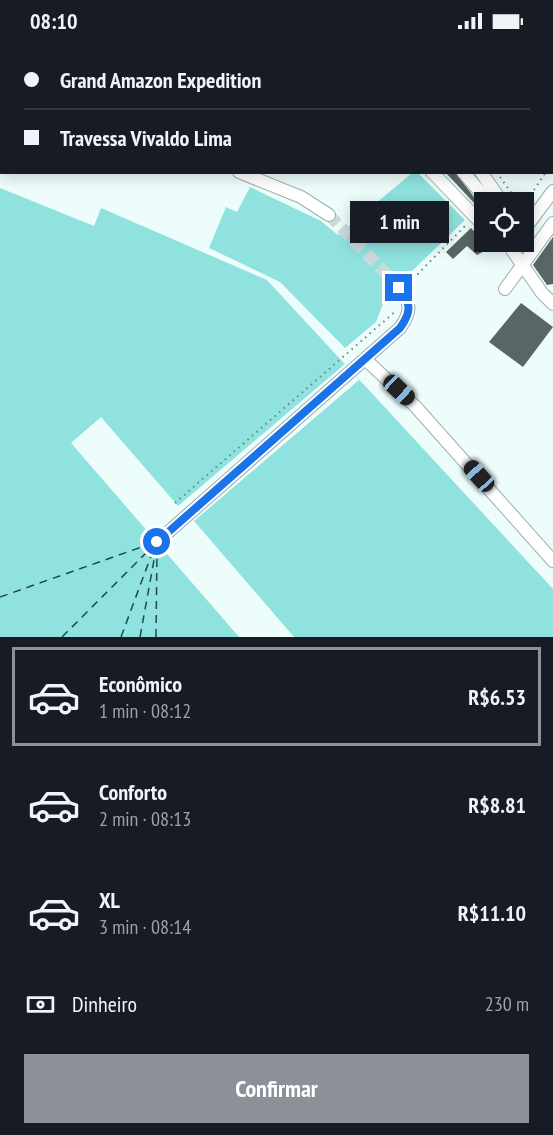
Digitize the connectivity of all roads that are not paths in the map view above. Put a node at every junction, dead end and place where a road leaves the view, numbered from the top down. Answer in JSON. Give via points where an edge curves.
{"nodes":[{"id":1,"x":243,"y":174,"type":"edge"},
{"id":2,"x":434,"y":174,"type":"edge"},
{"id":3,"x":465,"y":174,"type":"edge"},
{"id":4,"x":482,"y":174,"type":"edge"},
{"id":5,"x":553,"y":191,"type":"edge"},
{"id":6,"x":480,"y":192,"type":"edge"},
{"id":7,"x":495,"y":192,"type":"edge"},
{"id":8,"x":329,"y":215,"type":"tunnel mouth"},
{"id":9,"x":534,"y":217,"type":"edge"},
{"id":10,"x":474,"y":218,"type":"edge"},
{"id":11,"x":553,"y":223,"type":"edge"},
{"id":12,"x":515,"y":252,"type":"edge"},
{"id":13,"x":523,"y":265,"type":"junction"},
{"id":14,"x":399,"y":288,"type":"tunnel mouth"},
{"id":15,"x":505,"y":290,"type":"dead end"},
{"id":16,"x":553,"y":304,"type":"edge"},
{"id":17,"x":365,"y":359,"type":"junction"},
{"id":18,"x":157,"y":542,"type":"dead end"},
{"id":19,"x":553,"y":561,"type":"edge"}],
"edges":[{"from":1,"to":8,"type":"street","via":[[301,197]]},
{"from":2,"to":10,"type":"street"},
{"from":3,"to":6,"type":"street"},
{"from":4,"to":7,"type":"street"},
{"from":5,"to":9,"type":"street"},
{"from":11,"to":13,"type":"street"},
{"from":12,"to":13,"type":"street"},
{"from":13,"to":15,"type":"street"},
{"from":13,"to":16,"type":"street"},
{"from":14,"to":17,"type":"street","via":[[408,299],[408,317]]},
{"from":17,"to":18,"type":"street"},
{"from":17,"to":19,"type":"street","via":[[415,406]]}]}
